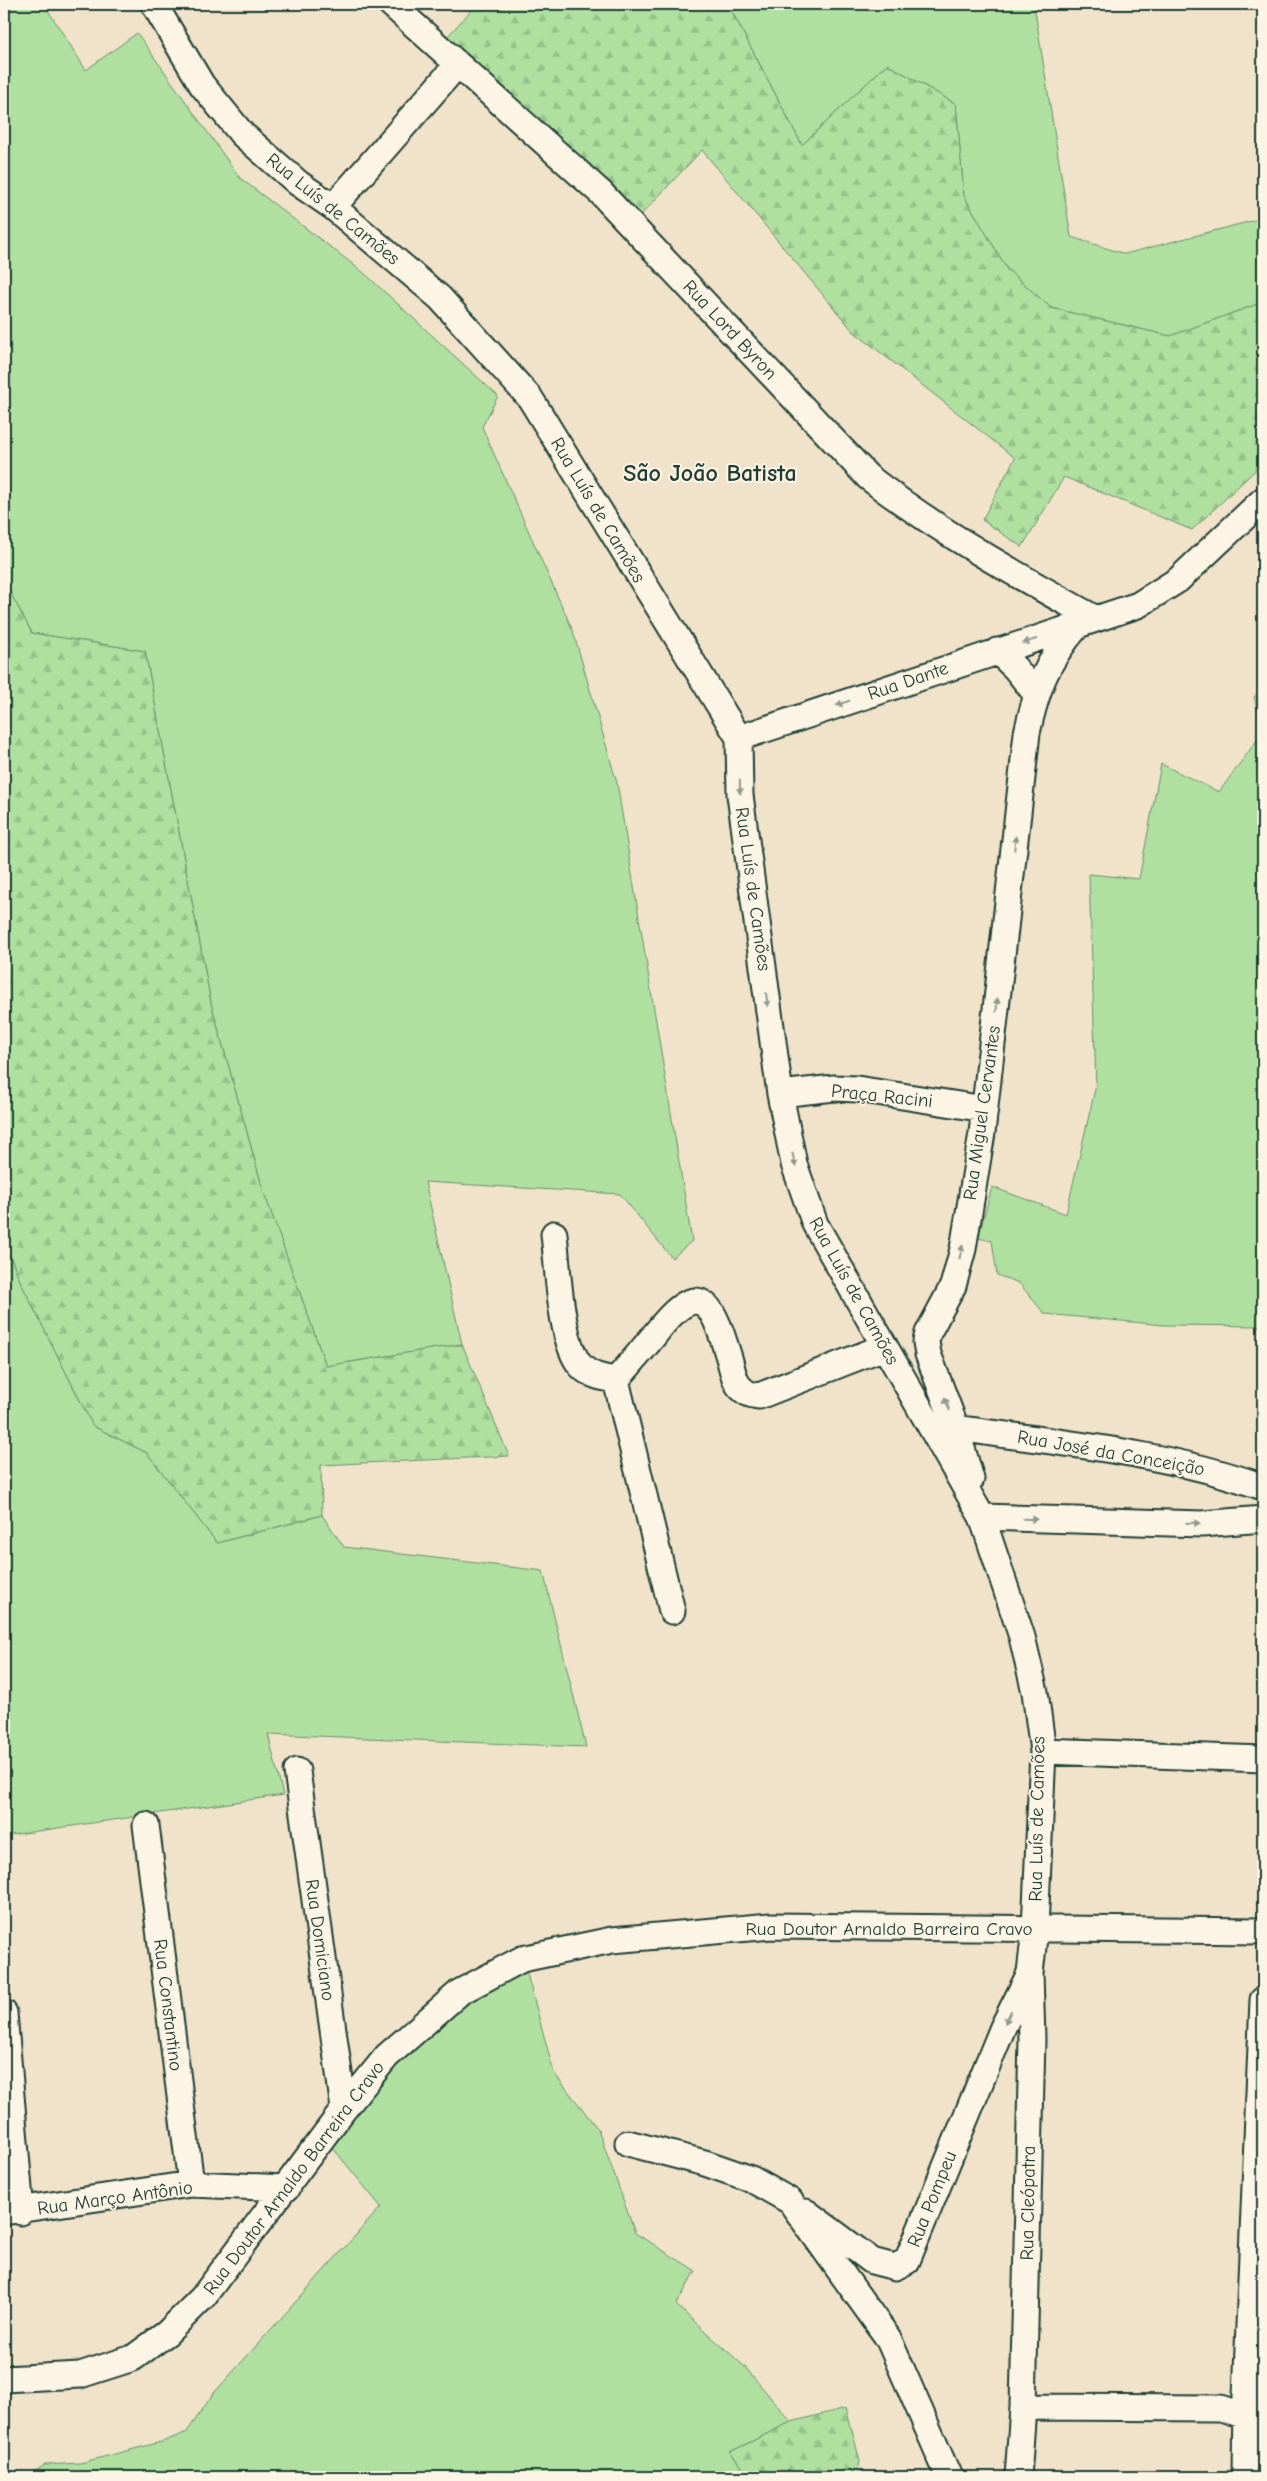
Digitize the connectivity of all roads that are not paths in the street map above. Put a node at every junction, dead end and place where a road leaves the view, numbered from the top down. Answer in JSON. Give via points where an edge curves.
{"nodes":[{"id":1,"x":154,"y":4,"type":"edge"},
{"id":2,"x":391,"y":4,"type":"edge"},
{"id":3,"x":457,"y":65,"type":"junction"},
{"id":4,"x":333,"y":207,"type":"junction"},
{"id":5,"x":1263,"y":500,"type":"edge"},
{"id":6,"x":1086,"y":622,"type":"junction"},
{"id":7,"x":997,"y":651,"type":"junction"},
{"id":8,"x":1036,"y":694,"type":"junction"},
{"id":9,"x":739,"y":738,"type":"junction"},
{"id":10,"x":780,"y":1094,"type":"junction"},
{"id":11,"x":985,"y":1109,"type":"junction"},
{"id":12,"x":554,"y":1234,"type":"dead end"},
{"id":13,"x":884,"y":1347,"type":"junction"},
{"id":14,"x":616,"y":1380,"type":"junction"},
{"id":15,"x":956,"y":1428,"type":"junction"},
{"id":16,"x":1263,"y":1487,"type":"edge"},
{"id":17,"x":982,"y":1517,"type":"junction"},
{"id":18,"x":1263,"y":1519,"type":"edge"},
{"id":19,"x":672,"y":1611,"type":"dead end"},
{"id":20,"x":1042,"y":1751,"type":"junction"},
{"id":21,"x":1263,"y":1759,"type":"edge"},
{"id":22,"x":296,"y":1771,"type":"dead end"},
{"id":23,"x":146,"y":1825,"type":"dead end"},
{"id":24,"x":1034,"y":1929,"type":"junction"},
{"id":25,"x":1263,"y":1931,"type":"edge"},
{"id":26,"x":1030,"y":1973,"type":"junction"},
{"id":27,"x":1263,"y":2000,"type":"edge"},
{"id":28,"x":4,"y":2013,"type":"edge"},
{"id":29,"x":1032,"y":2039,"type":"junction"},
{"id":30,"x":988,"y":2064,"type":"junction"},
{"id":31,"x":344,"y":2109,"type":"junction"},
{"id":32,"x":628,"y":2143,"type":"dead end"},
{"id":33,"x":191,"y":2184,"type":"junction"},
{"id":34,"x":287,"y":2188,"type":"junction"},
{"id":35,"x":790,"y":2201,"type":"junction"},
{"id":36,"x":12,"y":2212,"type":"edge"},
{"id":37,"x":4,"y":2378,"type":"edge"},
{"id":38,"x":1255,"y":2406,"type":"edge"},
{"id":39,"x":1023,"y":2407,"type":"junction"},
{"id":40,"x":949,"y":2477,"type":"edge"},
{"id":41,"x":1018,"y":2477,"type":"edge"},
{"id":42,"x":1245,"y":2477,"type":"edge"}],
"edges":[{"from":1,"to":4,"type":"street","name":"Rua Luís de Camões","via":[[202,85],[242,134],[298,183]]},
{"from":2,"to":3,"type":"street","name":"Rua Lord Byron"},
{"from":3,"to":4,"type":"street"},
{"from":3,"to":6,"type":"street","name":"Rua Lord Byron","via":[[601,193],[868,476],[906,507]]},
{"from":4,"to":9,"type":"street","name":"Rua Luís de Camões","via":[[440,298],[530,398]]},
{"from":5,"to":6,"type":"street","name":"Rua Dante","via":[[1211,551],[1159,594],[1138,605]]},
{"from":6,"to":7,"type":"street","name":"Rua Dante","one_way":true},
{"from":6,"to":8,"type":"street","name":"Rua Miguel Cervantes","via":[[1053,659]]},
{"from":7,"to":8,"type":"street","via":[[1016,668]]},
{"from":7,"to":9,"type":"street","name":"Rua Dante","one_way":true},
{"from":11,"to":8,"type":"street","name":"Rua Miguel Cervantes","one_way":true,"via":[[1028,733]]},
{"from":9,"to":10,"type":"street","name":"Rua Luís de Camões","one_way":true,"via":[[740,794]]},
{"from":10,"to":11,"type":"street","name":"Praça Racini","via":[[857,1089]]},
{"from":10,"to":13,"type":"street","name":"Rua Luís de Camões","one_way":true,"via":[[794,1164],[815,1224]]},
{"from":15,"to":11,"type":"street","name":"Rua Miguel Cervantes","one_way":true,"via":[[926,1342],[953,1286]]},
{"from":12,"to":14,"type":"street","via":[[570,1348],[581,1367],[597,1376]]},
{"from":13,"to":14,"type":"street","via":[[759,1396],[746,1394],[737,1384],[710,1309],[696,1301],[681,1304],[670,1314]]},
{"from":13,"to":17,"type":"street","name":"Rua Luís de Camões"},
{"from":14,"to":19,"type":"street"},
{"from":15,"to":16,"type":"street","name":"Rua José da Conceição","via":[[1204,1468]]},
{"from":15,"to":17,"type":"street","name":"Rua Miguel Cervantes"},
{"from":17,"to":18,"type":"street","one_way":true,"via":[[1202,1524]]},
{"from":17,"to":20,"type":"street","name":"Rua Luís de Camões","via":[[1022,1637],[1035,1692]]},
{"from":20,"to":21,"type":"street"},
{"from":20,"to":24,"type":"street","name":"Rua Luís de Camões"},
{"from":22,"to":31,"type":"street","name":"Rua Domiciano"},
{"from":23,"to":33,"type":"street","name":"Rua Constantino"},
{"from":24,"to":25,"type":"street","name":"Rua Doutor Arnaldo Barreira Cravo"},
{"from":24,"to":26,"type":"street","name":"Rua Cleópatra"},
{"from":24,"to":31,"type":"street","name":"Rua Doutor Arnaldo Barreira Cravo","via":[[771,1926],[612,1940],[522,1959],[460,1992],[387,2056]]},
{"from":26,"to":29,"type":"street","name":"Rua Cleópatra"},
{"from":26,"to":30,"type":"street","name":"Rua Pompeu","one_way":true},
{"from":27,"to":38,"type":"street"},
{"from":28,"to":36,"type":"street"},
{"from":29,"to":30,"type":"street","name":"Rua Pompeu","via":[[1007,2049]]},
{"from":29,"to":39,"type":"street","name":"Rua Cleópatra"},
{"from":30,"to":35,"type":"street","name":"Rua Pompeu","via":[[907,2261],[895,2267],[872,2261]]},
{"from":31,"to":34,"type":"street","name":"Rua Doutor Arnaldo Barreira Cravo"},
{"from":32,"to":35,"type":"street","name":"Rua Pompeu","via":[[751,2179]]},
{"from":33,"to":34,"type":"street","name":"Rua Março Antônio"},
{"from":33,"to":36,"type":"street","name":"Rua Março Antônio"},
{"from":34,"to":37,"type":"street","name":"Rua Doutor Arnaldo Barreira Cravo","via":[[203,2297],[167,2332],[133,2358],[80,2375]]},
{"from":35,"to":40,"type":"street","name":"Rua Pompeu","via":[[888,2338]]},
{"from":38,"to":39,"type":"street"},
{"from":38,"to":42,"type":"street"},
{"from":39,"to":41,"type":"street","name":"Rua Cleópatra"}]}
